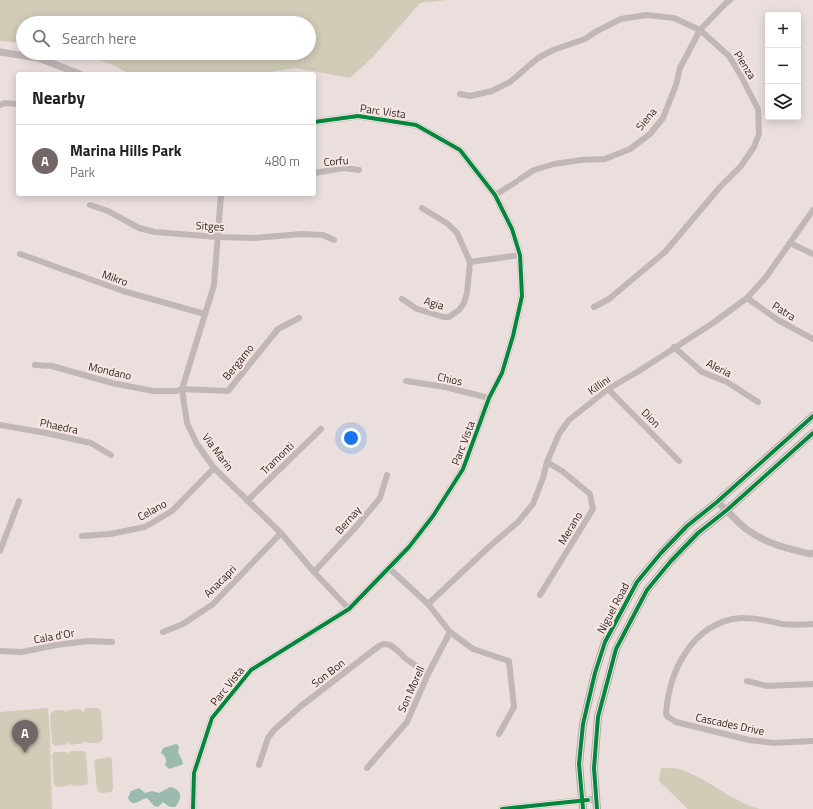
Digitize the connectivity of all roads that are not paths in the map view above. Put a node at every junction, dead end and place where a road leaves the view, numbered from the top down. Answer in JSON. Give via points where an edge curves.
{"nodes":[{"id":1,"x":730,"y":0,"type":"edge"},
{"id":2,"x":700,"y":30,"type":"junction"},
{"id":3,"x":0,"y":52,"type":"edge"},
{"id":4,"x":16,"y":55,"type":"edge"},
{"id":5,"x":43,"y":60,"type":"edge"},
{"id":6,"x":75,"y":72,"type":"edge"},
{"id":7,"x":460,"y":94,"type":"dead end"},
{"id":8,"x":16,"y":104,"type":"edge"},
{"id":9,"x":0,"y":105,"type":"edge"},
{"id":10,"x":316,"y":122,"type":"edge"},
{"id":11,"x":359,"y":170,"type":"dead end"},
{"id":12,"x":316,"y":173,"type":"edge"},
{"id":13,"x":495,"y":195,"type":"junction"},
{"id":14,"x":221,"y":196,"type":"edge"},
{"id":15,"x":90,"y":205,"type":"dead end"},
{"id":16,"x":422,"y":208,"type":"dead end"},
{"id":17,"x":813,"y":210,"type":"edge"},
{"id":18,"x":217,"y":237,"type":"junction"},
{"id":19,"x":334,"y":240,"type":"dead end"},
{"id":20,"x":790,"y":243,"type":"junction"},
{"id":21,"x":20,"y":254,"type":"dead end"},
{"id":22,"x":813,"y":254,"type":"edge"},
{"id":23,"x":520,"y":255,"type":"junction"},
{"id":24,"x":470,"y":262,"type":"junction"},
{"id":25,"x":747,"y":298,"type":"junction"},
{"id":26,"x":402,"y":299,"type":"dead end"},
{"id":27,"x":594,"y":307,"type":"dead end"},
{"id":28,"x":204,"y":314,"type":"junction"},
{"id":29,"x":299,"y":318,"type":"dead end"},
{"id":30,"x":813,"y":338,"type":"edge"},
{"id":31,"x":674,"y":348,"type":"junction"},
{"id":32,"x":35,"y":365,"type":"dead end"},
{"id":33,"x":406,"y":382,"type":"dead end"},
{"id":34,"x":182,"y":389,"type":"junction"},
{"id":35,"x":608,"y":389,"type":"junction"},
{"id":36,"x":489,"y":398,"type":"junction"},
{"id":37,"x":758,"y":402,"type":"dead end"},
{"id":38,"x":813,"y":416,"type":"edge"},
{"id":39,"x":0,"y":425,"type":"edge"},
{"id":40,"x":321,"y":429,"type":"dead end"},
{"id":41,"x":813,"y":433,"type":"edge"},
{"id":42,"x":111,"y":455,"type":"dead end"},
{"id":43,"x":679,"y":461,"type":"dead end"},
{"id":44,"x":547,"y":462,"type":"junction"},
{"id":45,"x":214,"y":468,"type":"junction"},
{"id":46,"x":387,"y":475,"type":"dead end"},
{"id":47,"x":19,"y":501,"type":"dead end"},
{"id":48,"x":247,"y":501,"type":"junction"},
{"id":49,"x":717,"y":502,"type":"junction"},
{"id":50,"x":727,"y":510,"type":"junction"},
{"id":51,"x":281,"y":533,"type":"junction"},
{"id":52,"x":82,"y":536,"type":"dead end"},
{"id":53,"x":0,"y":551,"type":"edge"},
{"id":54,"x":813,"y":553,"type":"edge"},
{"id":55,"x":389,"y":568,"type":"junction"},
{"id":56,"x":314,"y":572,"type":"junction"},
{"id":57,"x":540,"y":595,"type":"dead end"},
{"id":58,"x":428,"y":604,"type":"junction"},
{"id":59,"x":349,"y":609,"type":"junction"},
{"id":60,"x":813,"y":624,"type":"edge"},
{"id":61,"x":164,"y":632,"type":"dead end"},
{"id":62,"x":450,"y":632,"type":"junction"},
{"id":63,"x":112,"y":642,"type":"dead end"},
{"id":64,"x":0,"y":651,"type":"edge"},
{"id":65,"x":428,"y":674,"type":"junction"},
{"id":66,"x":747,"y":681,"type":"dead end"},
{"id":67,"x":813,"y":684,"type":"edge"},
{"id":68,"x":499,"y":734,"type":"dead end"},
{"id":69,"x":813,"y":741,"type":"edge"},
{"id":70,"x":259,"y":765,"type":"dead end"},
{"id":71,"x":367,"y":768,"type":"dead end"},
{"id":72,"x":596,"y":799,"type":"junction"},
{"id":73,"x":582,"y":800,"type":"junction"},
{"id":74,"x":193,"y":809,"type":"edge"},
{"id":75,"x":502,"y":809,"type":"edge"},
{"id":76,"x":583,"y":809,"type":"edge"},
{"id":77,"x":597,"y":809,"type":"edge"}],
"edges":[{"from":1,"to":2,"type":"street","name":"Siena"},
{"from":2,"to":7,"type":"street","name":"Pienza","via":[[674,18],[646,15],[621,19],[585,39],[538,58],[510,82],[492,91],[470,96]]},
{"from":2,"to":13,"type":"street","name":"Siena","via":[[680,68],[663,118],[650,134],[630,149],[605,159],[554,164],[534,170]]},
{"from":2,"to":27,"type":"street","name":"Pienza","via":[[728,56],[741,76],[758,109],[759,134],[754,147],[741,166],[665,252],[609,299]]},
{"from":3,"to":4,"type":"street"},
{"from":5,"to":6,"type":"street"},
{"from":8,"to":9,"type":"street"},
{"from":10,"to":13,"type":"street","name":"Parc Vista","via":[[358,116],[416,125],[460,150]]},
{"from":11,"to":12,"type":"street","name":"Corfu","via":[[344,168]]},
{"from":13,"to":23,"type":"street","name":"Parc Vista","via":[[512,229]]},
{"from":14,"to":18,"type":"street","name":"Via Marin"},
{"from":15,"to":18,"type":"street","name":"Sitges","via":[[108,211],[139,228],[155,232]]},
{"from":16,"to":24,"type":"street","name":"Agia","via":[[448,224],[457,233]]},
{"from":17,"to":20,"type":"street","name":"Killini"},
{"from":18,"to":19,"type":"street","name":"Sitges","via":[[254,238],[302,234],[323,235]]},
{"from":18,"to":28,"type":"street","name":"Via Marin","via":[[214,285]]},
{"from":20,"to":22,"type":"street"},
{"from":20,"to":25,"type":"street","name":"Killini","via":[[766,277]]},
{"from":21,"to":28,"type":"street","name":"Mikro","via":[[123,291]]},
{"from":23,"to":24,"type":"street"},
{"from":23,"to":36,"type":"street","name":"Parc Vista","via":[[522,296],[502,373]]},
{"from":24,"to":26,"type":"street","name":"Agia","via":[[464,303],[449,317],[428,313]]},
{"from":25,"to":30,"type":"street","name":"Patra","via":[[778,320]]},
{"from":25,"to":31,"type":"street","name":"Killini"},
{"from":28,"to":34,"type":"street","name":"Via Marin"},
{"from":29,"to":34,"type":"street","name":"Bergamo","via":[[278,329],[228,391]]},
{"from":31,"to":35,"type":"street","name":"Killini"},
{"from":31,"to":37,"type":"street","name":"Aleria","via":[[702,372],[727,382]]},
{"from":32,"to":34,"type":"street","name":"Mondano","via":[[52,366],[112,383],[153,391]]},
{"from":33,"to":36,"type":"street","name":"Chios","via":[[445,387]]},
{"from":34,"to":45,"type":"street","name":"Via Marin","via":[[187,423],[197,444]]},
{"from":35,"to":43,"type":"street","name":"Dion"},
{"from":35,"to":44,"type":"street","name":"Killini","via":[[568,416]]},
{"from":36,"to":55,"type":"street","name":"Parc Vista","via":[[463,470],[433,516]]},
{"from":38,"to":49,"type":"main road","name":"Niguel Road"},
{"from":39,"to":42,"type":"street","name":"Phaedra","via":[[91,443]]},
{"from":40,"to":48,"type":"street","name":"Tramonti"},
{"from":41,"to":50,"type":"main road","name":"Niguel Road"},
{"from":44,"to":57,"type":"street","name":"Merano","via":[[590,494],[593,509]]},
{"from":44,"to":58,"type":"street","name":"Killini","via":[[533,504],[518,522]]},
{"from":45,"to":48,"type":"street","name":"Via Marin"},
{"from":45,"to":52,"type":"street","name":"Celano","via":[[172,511],[145,527]]},
{"from":46,"to":56,"type":"street","name":"Bernay","via":[[380,498],[356,528]]},
{"from":47,"to":53,"type":"street"},
{"from":48,"to":51,"type":"street","name":"Via Marin"},
{"from":49,"to":50,"type":"street"},
{"from":49,"to":73,"type":"main road","name":"Niguel Road","via":[[687,526],[637,582],[605,642],[583,724],[579,764]]},
{"from":50,"to":54,"type":"street","via":[[748,531],[776,546]]},
{"from":50,"to":72,"type":"main road","name":"Niguel Road","via":[[692,539],[647,590],[616,649],[598,717],[594,768]]},
{"from":51,"to":56,"type":"street","name":"Via Marin"},
{"from":51,"to":61,"type":"street","name":"Anacapri","via":[[213,604],[183,624]]},
{"from":55,"to":58,"type":"street"},
{"from":55,"to":59,"type":"street","name":"Parc Vista"},
{"from":56,"to":59,"type":"street","name":"Via Marin"},
{"from":58,"to":62,"type":"street"},
{"from":59,"to":74,"type":"street","name":"Parc Vista","via":[[250,670],[212,718],[194,773]]},
{"from":60,"to":69,"type":"street","name":"Cascades Drive","via":[[784,624],[740,618],[720,623],[703,632],[680,659],[666,714],[676,722],[749,740],[774,743]]},
{"from":62,"to":65,"type":"street","name":"Son Morell"},
{"from":62,"to":68,"type":"street","via":[[473,649],[509,662],[514,708]]},
{"from":63,"to":64,"type":"street","name":"Cala d'Or","via":[[88,641],[22,652]]},
{"from":65,"to":70,"type":"street","name":"Son Bon","via":[[390,645],[379,646],[274,730],[268,738]]},
{"from":65,"to":71,"type":"street","name":"Son Morell","via":[[407,722]]},
{"from":66,"to":67,"type":"street","via":[[767,686]]},
{"from":72,"to":73,"type":"street"},
{"from":72,"to":77,"type":"main road","name":"Niguel Road"},
{"from":73,"to":75,"type":"street"},
{"from":73,"to":76,"type":"main road","name":"Niguel Road"}]}
